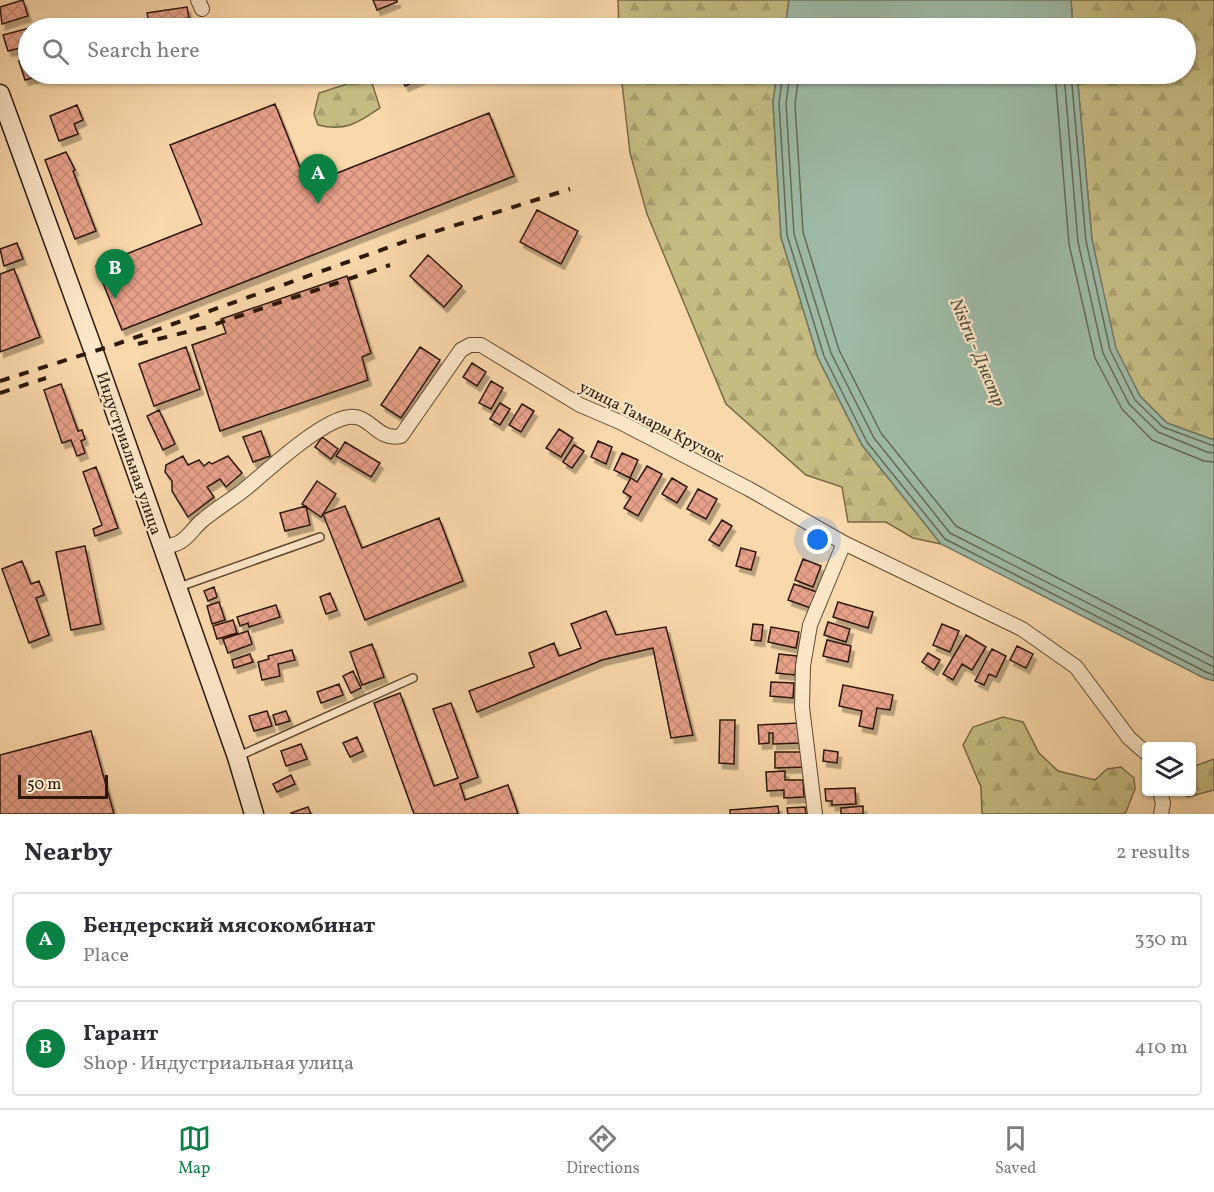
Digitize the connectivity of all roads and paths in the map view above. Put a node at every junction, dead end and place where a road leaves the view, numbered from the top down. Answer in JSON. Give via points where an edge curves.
{"nodes":[{"id":1,"x":0,"y":94,"type":"edge"},
{"id":2,"x":320,"y":537,"type":"dead end"},
{"id":3,"x":844,"y":543,"type":"junction"},
{"id":4,"x":163,"y":548,"type":"junction"},
{"id":5,"x":177,"y":588,"type":"junction"},
{"id":6,"x":413,"y":678,"type":"dead end"},
{"id":7,"x":1142,"y":749,"type":"edge"},
{"id":8,"x":237,"y":758,"type":"junction"},
{"id":9,"x":1161,"y":796,"type":"edge"},
{"id":10,"x":254,"y":814,"type":"edge"},
{"id":11,"x":814,"y":814,"type":"edge"},
{"id":12,"x":1161,"y":814,"type":"edge"}],
"edges":[{"from":1,"to":4,"type":"main road","name":"Индустриальная улица"},
{"from":2,"to":5,"type":"lane"},
{"from":3,"to":4,"type":"street","name":"улица Тамары Кручок","via":[[749,489],[580,405],[488,348],[475,345],[460,350],[401,436],[385,436],[359,417],[337,420],[202,520],[181,542]]},
{"from":3,"to":7,"type":"street","name":"улица Тамары Кручок","via":[[1022,630],[1076,668]]},
{"from":3,"to":11,"type":"street","via":[[810,625],[803,666],[802,707]]},
{"from":4,"to":5,"type":"main road","name":"Индустриальная улица"},
{"from":5,"to":8,"type":"main road","name":"Индустриальная улица"},
{"from":6,"to":8,"type":"lane"},
{"from":8,"to":10,"type":"main road","name":"Индустриальная улица"},
{"from":9,"to":12,"type":"street"}]}
